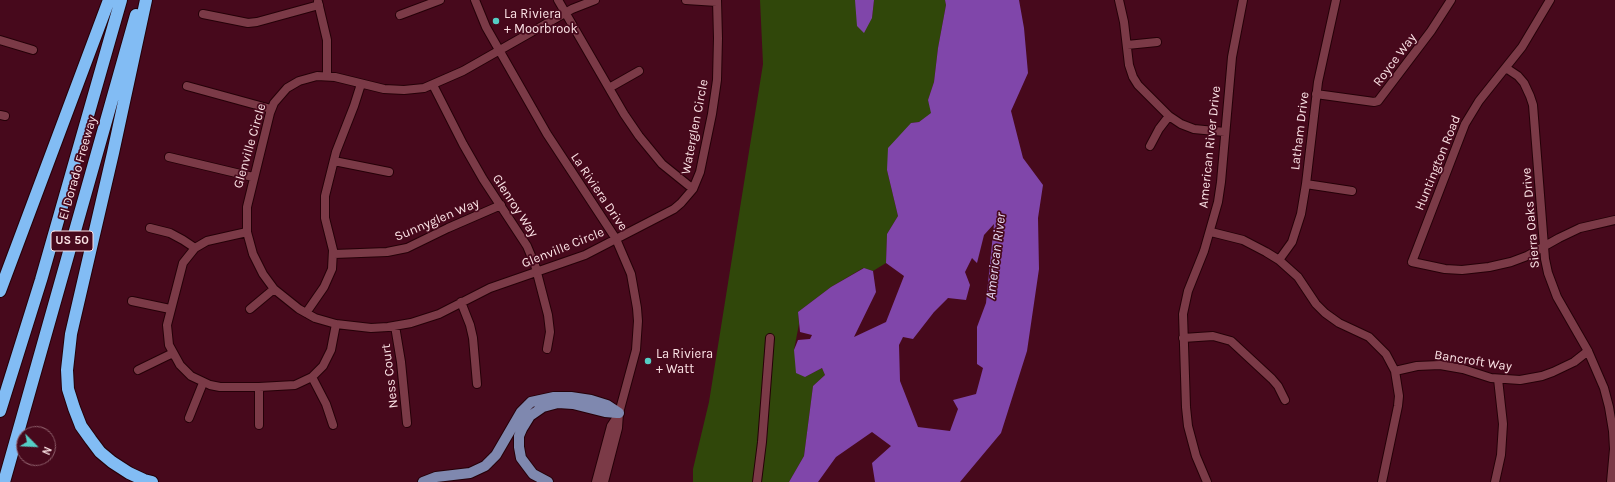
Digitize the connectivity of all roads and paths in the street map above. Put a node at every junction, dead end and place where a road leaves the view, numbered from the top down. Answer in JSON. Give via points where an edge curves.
{"nodes":[{"id":1,"x":109,"y":0,"type":"edge"},
{"id":2,"x":121,"y":0,"type":"edge"},
{"id":3,"x":140,"y":0,"type":"edge"},
{"id":4,"x":146,"y":0,"type":"edge"},
{"id":5,"x":440,"y":0,"type":"edge"},
{"id":6,"x":475,"y":0,"type":"edge"},
{"id":7,"x":558,"y":0,"type":"edge"},
{"id":8,"x":595,"y":0,"type":"edge"},
{"id":9,"x":686,"y":0,"type":"edge"},
{"id":10,"x":1119,"y":0,"type":"edge"},
{"id":11,"x":1243,"y":0,"type":"edge"},
{"id":12,"x":1336,"y":0,"type":"edge"},
{"id":13,"x":1452,"y":0,"type":"edge"},
{"id":14,"x":1550,"y":0,"type":"edge"},
{"id":15,"x":717,"y":1,"type":"edge"},
{"id":16,"x":319,"y":3,"type":"edge"},
{"id":17,"x":565,"y":13,"type":"junction"},
{"id":18,"x":203,"y":14,"type":"dead end"},
{"id":19,"x":400,"y":15,"type":"dead end"},
{"id":20,"x":0,"y":40,"type":"edge"},
{"id":21,"x":1157,"y":42,"type":"dead end"},
{"id":22,"x":1127,"y":45,"type":"junction"},
{"id":23,"x":33,"y":50,"type":"dead end"},
{"id":24,"x":499,"y":51,"type":"junction"},
{"id":25,"x":1506,"y":68,"type":"junction"},
{"id":26,"x":639,"y":71,"type":"dead end"},
{"id":27,"x":327,"y":76,"type":"junction"},
{"id":28,"x":361,"y":84,"type":"junction"},
{"id":29,"x":433,"y":85,"type":"junction"},
{"id":30,"x":187,"y":86,"type":"dead end"},
{"id":31,"x":609,"y":88,"type":"junction"},
{"id":32,"x":1316,"y":94,"type":"junction"},
{"id":33,"x":272,"y":109,"type":"junction"},
{"id":34,"x":1169,"y":116,"type":"junction"},
{"id":35,"x":1226,"y":132,"type":"junction"},
{"id":36,"x":1150,"y":146,"type":"dead end"},
{"id":37,"x":169,"y":157,"type":"dead end"},
{"id":38,"x":334,"y":161,"type":"junction"},
{"id":39,"x":389,"y":172,"type":"dead end"},
{"id":40,"x":253,"y":177,"type":"junction"},
{"id":41,"x":1306,"y":184,"type":"junction"},
{"id":42,"x":693,"y":189,"type":"junction"},
{"id":43,"x":1352,"y":191,"type":"dead end"},
{"id":44,"x":501,"y":205,"type":"junction"},
{"id":45,"x":1615,"y":220,"type":"edge"},
{"id":46,"x":150,"y":228,"type":"dead end"},
{"id":47,"x":247,"y":232,"type":"junction"},
{"id":48,"x":1211,"y":232,"type":"junction"},
{"id":49,"x":616,"y":239,"type":"junction"},
{"id":50,"x":195,"y":248,"type":"junction"},
{"id":51,"x":1543,"y":248,"type":"junction"},
{"id":52,"x":334,"y":254,"type":"junction"},
{"id":53,"x":1279,"y":260,"type":"junction"},
{"id":54,"x":537,"y":272,"type":"junction"},
{"id":55,"x":274,"y":289,"type":"junction"},
{"id":56,"x":0,"y":291,"type":"edge"},
{"id":57,"x":132,"y":301,"type":"dead end"},
{"id":58,"x":461,"y":302,"type":"junction"},
{"id":59,"x":170,"y":309,"type":"junction"},
{"id":60,"x":250,"y":309,"type":"dead end"},
{"id":61,"x":306,"y":313,"type":"junction"},
{"id":62,"x":336,"y":324,"type":"junction"},
{"id":63,"x":395,"y":326,"type":"junction"},
{"id":64,"x":770,"y":338,"type":"dead end"},
{"id":65,"x":1183,"y":338,"type":"junction"},
{"id":66,"x":546,"y":349,"type":"dead end"},
{"id":67,"x":1588,"y":351,"type":"junction"},
{"id":68,"x":173,"y":354,"type":"junction"},
{"id":69,"x":138,"y":370,"type":"dead end"},
{"id":70,"x":1395,"y":371,"type":"junction"},
{"id":71,"x":312,"y":377,"type":"junction"},
{"id":72,"x":1498,"y":379,"type":"junction"},
{"id":73,"x":203,"y":383,"type":"junction"},
{"id":74,"x":477,"y":384,"type":"dead end"},
{"id":75,"x":259,"y":387,"type":"junction"},
{"id":76,"x":1285,"y":400,"type":"dead end"},
{"id":77,"x":0,"y":411,"type":"edge"},
{"id":78,"x":619,"y":413,"type":"junction"},
{"id":79,"x":189,"y":418,"type":"dead end"},
{"id":80,"x":407,"y":423,"type":"dead end"},
{"id":81,"x":259,"y":425,"type":"dead end"},
{"id":82,"x":333,"y":425,"type":"dead end"},
{"id":83,"x":1614,"y":431,"type":"edge"},
{"id":84,"x":12,"y":458,"type":"junction"},
{"id":85,"x":4,"y":482,"type":"edge"},
{"id":86,"x":12,"y":482,"type":"edge"},
{"id":87,"x":152,"y":482,"type":"edge"},
{"id":88,"x":423,"y":482,"type":"edge"},
{"id":89,"x":548,"y":482,"type":"edge"},
{"id":90,"x":596,"y":482,"type":"edge"},
{"id":91,"x":604,"y":482,"type":"edge"},
{"id":92,"x":757,"y":482,"type":"edge"},
{"id":93,"x":1207,"y":482,"type":"edge"},
{"id":94,"x":1382,"y":482,"type":"edge"},
{"id":95,"x":1495,"y":482,"type":"edge"},
{"id":96,"x":1611,"y":482,"type":"edge"}],
"edges":[{"from":1,"to":56,"type":"highway"},
{"from":2,"to":77,"type":"highway","name":"El Dorado Freeway","number":"US 50","via":[[42,280]]},
{"from":3,"to":84,"type":"highway","name":"El Dorado Freeway","number":"US 50"},
{"from":4,"to":87,"type":"highway","via":[[71,334],[67,370],[68,388],[81,426],[100,452],[129,473]]},
{"from":5,"to":19,"type":"street"},
{"from":6,"to":24,"type":"street","name":"La Riviera Drive"},
{"from":7,"to":17,"type":"street"},
{"from":8,"to":17,"type":"street","name":"Glenville Circle"},
{"from":9,"to":15,"type":"street"},
{"from":10,"to":22,"type":"street"},
{"from":11,"to":35,"type":"street","name":"American River Drive","via":[[1232,57]]},
{"from":12,"to":32,"type":"street","name":"Latham Drive"},
{"from":13,"to":32,"type":"street","name":"Royce Way","via":[[1378,101]]},
{"from":14,"to":25,"type":"street","name":"Huntington Road","via":[[1532,33]]},
{"from":15,"to":42,"type":"street","name":"Waterglen Circle","via":[[718,59],[714,100],[700,172]]},
{"from":16,"to":18,"type":"street","via":[[248,23]]},
{"from":16,"to":27,"type":"street","via":[[327,40]]},
{"from":17,"to":24,"type":"street","name":"Glenville Circle"},
{"from":17,"to":31,"type":"street"},
{"from":20,"to":23,"type":"street"},
{"from":21,"to":22,"type":"street"},
{"from":22,"to":34,"type":"street","via":[[1130,69],[1136,81]]},
{"from":24,"to":29,"type":"street","name":"Glenville Circle"},
{"from":24,"to":49,"type":"street","name":"La Riviera Drive","via":[[547,134]]},
{"from":25,"to":51,"type":"street","name":"Sierra Oaks Drive","via":[[1524,84],[1533,105]]},
{"from":25,"to":51,"type":"street","name":"Huntington Road","via":[[1465,124],[1412,262],[1445,269],[1478,269],[1511,262]]},
{"from":26,"to":31,"type":"street"},
{"from":27,"to":28,"type":"street","name":"Glenville Circle"},
{"from":27,"to":33,"type":"street","name":"Glenville Circle","via":[[307,77],[294,83],[280,95]]},
{"from":28,"to":29,"type":"street","name":"Glenville Circle","via":[[404,90]]},
{"from":28,"to":38,"type":"street"},
{"from":29,"to":44,"type":"street","name":"Glenroy Way","via":[[463,144]]},
{"from":30,"to":33,"type":"street"},
{"from":31,"to":42,"type":"street","via":[[652,154]]},
{"from":32,"to":41,"type":"street","name":"Latham Drive"},
{"from":33,"to":40,"type":"street","name":"Glenville Circle"},
{"from":34,"to":35,"type":"street","via":[[1194,129]]},
{"from":34,"to":36,"type":"street"},
{"from":35,"to":48,"type":"street","name":"American River Drive","via":[[1221,182]]},
{"from":37,"to":40,"type":"street"},
{"from":38,"to":39,"type":"street"},
{"from":38,"to":52,"type":"street","via":[[324,207]]},
{"from":40,"to":47,"type":"street","name":"Glenville Circle","via":[[247,207]]},
{"from":41,"to":43,"type":"street"},
{"from":41,"to":53,"type":"street","name":"Latham Drive","via":[[1296,233]]},
{"from":42,"to":49,"type":"street","name":"Waterglen Circle","via":[[674,209]]},
{"from":44,"to":52,"type":"street","name":"Sunnyglen Way","via":[[402,250]]},
{"from":44,"to":54,"type":"street","name":"Glenroy Way","via":[[527,246]]},
{"from":45,"to":51,"type":"street","via":[[1574,230]]},
{"from":46,"to":50,"type":"street","via":[[170,233]]},
{"from":47,"to":50,"type":"street","via":[[207,240]]},
{"from":47,"to":55,"type":"street","name":"Glenville Circle","via":[[257,264]]},
{"from":48,"to":53,"type":"street","via":[[1243,240]]},
{"from":48,"to":65,"type":"street","name":"American River Drive","via":[[1188,291],[1183,314]]},
{"from":49,"to":54,"type":"street","name":"Glenville Circle","via":[[585,255]]},
{"from":49,"to":78,"type":"street","name":"La Riviera Drive","via":[[632,279],[638,322],[636,350]]},
{"from":50,"to":59,"type":"street","via":[[183,263]]},
{"from":51,"to":67,"type":"street","name":"Sierra Oaks Drive","via":[[1548,273],[1557,297]]},
{"from":52,"to":61,"type":"street","via":[[327,283]]},
{"from":53,"to":70,"type":"street","via":[[1298,277],[1325,313],[1380,346]]},
{"from":54,"to":58,"type":"street","name":"Glenville Circle","via":[[490,288]]},
{"from":54,"to":66,"type":"street","name":"Glenroy Way","via":[[549,324],[549,341]]},
{"from":55,"to":60,"type":"street"},
{"from":55,"to":61,"type":"street","name":"Glenville Circle","via":[[289,303]]},
{"from":57,"to":59,"type":"street"},
{"from":58,"to":63,"type":"street","name":"Glenville Circle","via":[[428,318]]},
{"from":58,"to":74,"type":"street","via":[[470,325]]},
{"from":59,"to":68,"type":"street","via":[[167,325]]},
{"from":61,"to":62,"type":"street","name":"Glenville Circle"},
{"from":62,"to":63,"type":"street","name":"Glenville Circle","via":[[370,328]]},
{"from":62,"to":71,"type":"street","via":[[328,359]]},
{"from":63,"to":80,"type":"street","name":"Ness Court"},
{"from":64,"to":92,"type":"street"},
{"from":65,"to":76,"type":"street","via":[[1213,336],[1231,341],[1272,379]]},
{"from":65,"to":93,"type":"street","name":"American River Drive","via":[[1188,426],[1196,456]]},
{"from":67,"to":72,"type":"street","name":"Bancroft Way","via":[[1564,368],[1542,376],[1520,380]]},
{"from":67,"to":83,"type":"street","name":"Sierra Oaks Drive","via":[[1604,388]]},
{"from":68,"to":69,"type":"street"},
{"from":68,"to":73,"type":"street","via":[[187,372]]},
{"from":70,"to":72,"type":"street","name":"Bancroft Way","via":[[1417,366],[1440,365]]},
{"from":70,"to":94,"type":"street","via":[[1399,386],[1398,406]]},
{"from":71,"to":75,"type":"street","via":[[295,385]]},
{"from":71,"to":82,"type":"street","via":[[326,404]]},
{"from":72,"to":95,"type":"street","via":[[1503,424]]},
{"from":73,"to":75,"type":"street","via":[[220,387]]},
{"from":73,"to":79,"type":"street"},
{"from":75,"to":81,"type":"street"},
{"from":78,"to":88,"type":"main road","via":[[607,405],[571,397],[554,397],[531,402],[521,412],[496,455],[485,466],[470,473],[436,477]]},
{"from":78,"to":89,"type":"main road","via":[[558,403],[543,407],[530,416],[520,436],[521,458],[533,474]]},
{"from":78,"to":90,"type":"street","name":"La Riviera Drive","via":[[611,426]]},
{"from":78,"to":91,"type":"street","name":"La Riviera Drive","via":[[618,428]]},
{"from":83,"to":96,"type":"street","name":"Sierra Oaks Drive"},
{"from":84,"to":85,"type":"highway","name":"El Dorado Freeway","number":"US 50"},
{"from":84,"to":86,"type":"highway"}]}
